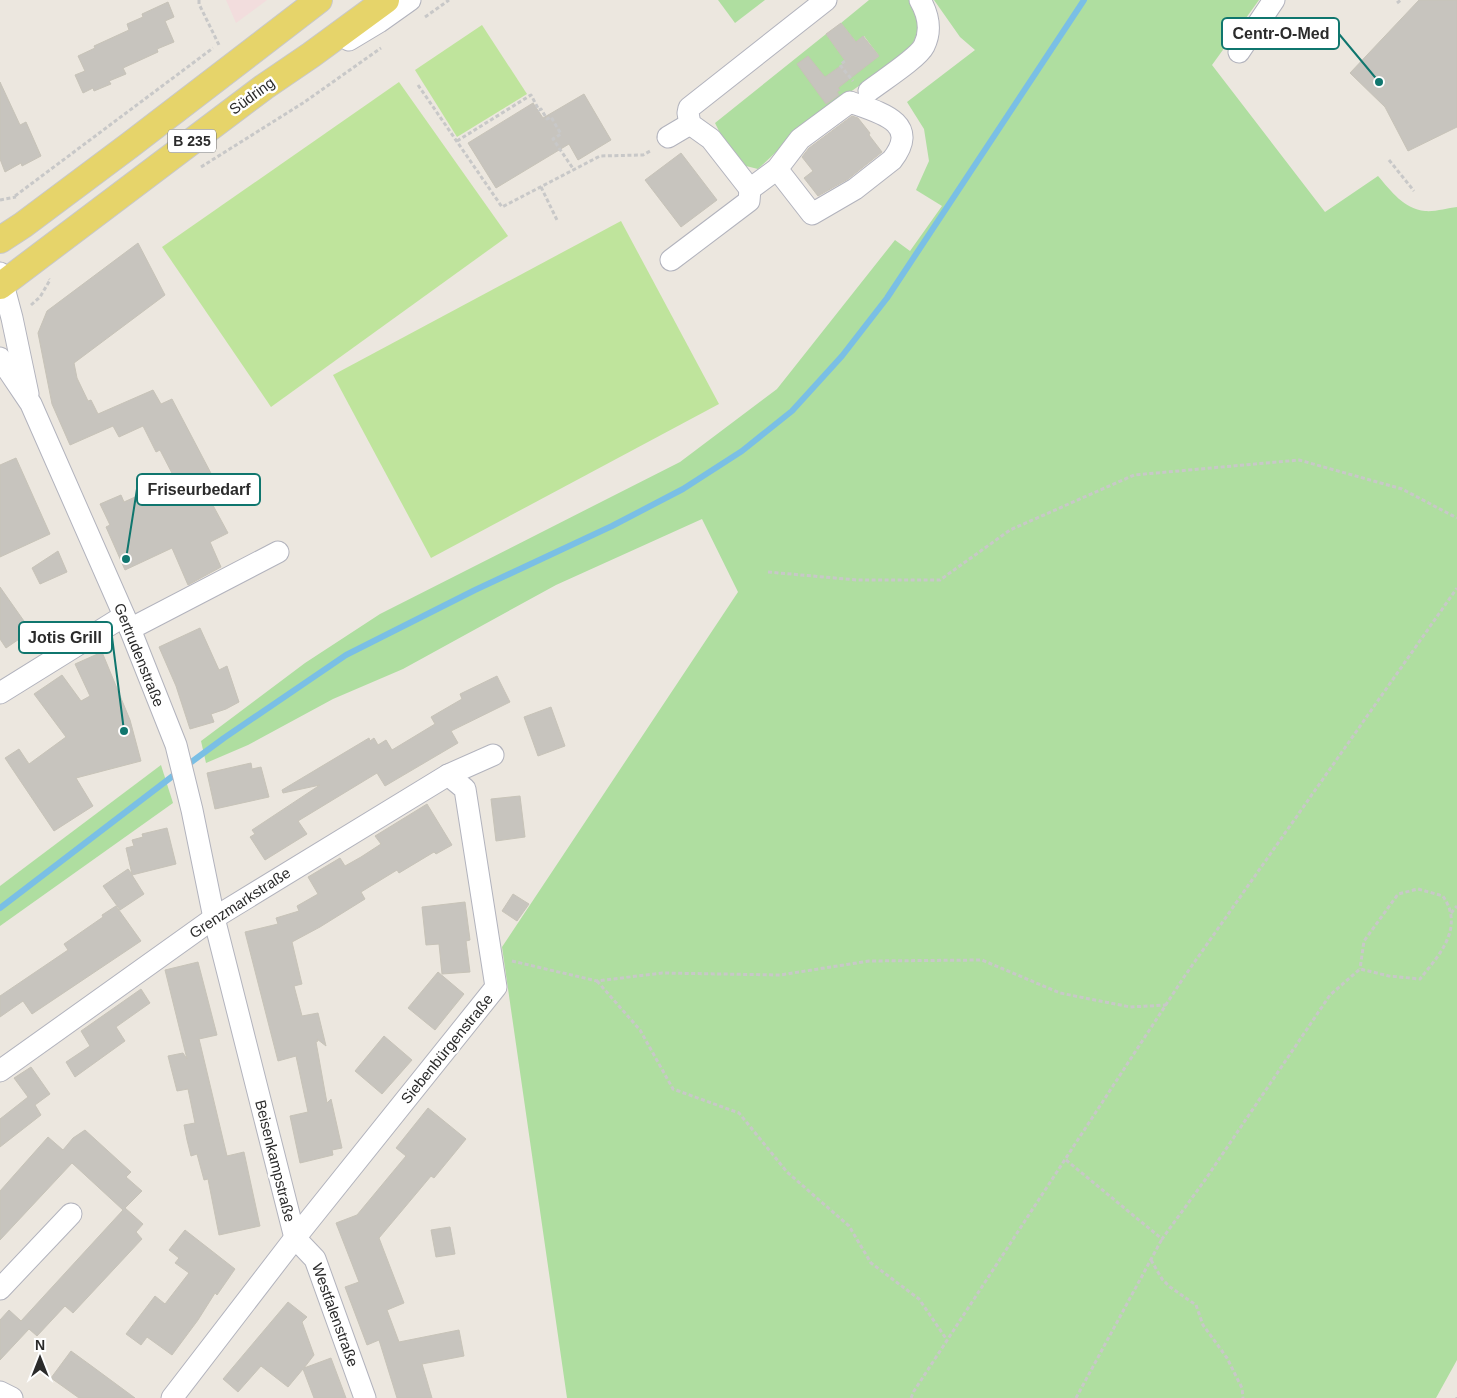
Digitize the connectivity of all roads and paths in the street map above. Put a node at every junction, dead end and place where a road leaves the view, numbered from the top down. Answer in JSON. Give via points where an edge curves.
{"nodes":[{"id":1,"x":199,"y":0,"type":"edge"},
{"id":2,"x":319,"y":0,"type":"edge"},
{"id":3,"x":386,"y":0,"type":"edge"},
{"id":4,"x":410,"y":0,"type":"edge"},
{"id":5,"x":449,"y":0,"type":"edge"},
{"id":6,"x":826,"y":0,"type":"edge"},
{"id":7,"x":920,"y":0,"type":"edge"},
{"id":8,"x":1274,"y":0,"type":"edge"},
{"id":9,"x":1401,"y":0,"type":"edge"},
{"id":10,"x":1397,"y":3,"type":"dead end"},
{"id":11,"x":425,"y":17,"type":"dead end"},
{"id":12,"x":226,"y":39,"type":"dead end"},
{"id":13,"x":219,"y":44,"type":"junction"},
{"id":14,"x":384,"y":46,"type":"dead end"},
{"id":15,"x":1239,"y":52,"type":"dead end"},
{"id":16,"x":311,"y":55,"type":"junction"},
{"id":17,"x":230,"y":68,"type":"junction"},
{"id":18,"x":418,"y":85,"type":"dead end"},
{"id":19,"x":869,"y":91,"type":"dead end"},
{"id":20,"x":690,"y":124,"type":"junction"},
{"id":21,"x":668,"y":137,"type":"joint"},
{"id":22,"x":457,"y":141,"type":"junction"},
{"id":23,"x":1389,"y":160,"type":"dead end"},
{"id":24,"x":777,"y":169,"type":"junction"},
{"id":25,"x":574,"y":170,"type":"junction"},
{"id":26,"x":193,"y":172,"type":"dead end"},
{"id":27,"x":540,"y":187,"type":"junction"},
{"id":28,"x":750,"y":189,"type":"junction"},
{"id":29,"x":1414,"y":191,"type":"dead end"},
{"id":30,"x":16,"y":196,"type":"dead end"},
{"id":31,"x":557,"y":220,"type":"dead end"},
{"id":32,"x":0,"y":240,"type":"edge"},
{"id":33,"x":671,"y":260,"type":"dead end"},
{"id":34,"x":58,"y":274,"type":"dead end"},
{"id":35,"x":50,"y":280,"type":"dead end"},
{"id":36,"x":1,"y":281,"type":"edge"},
{"id":37,"x":1,"y":363,"type":"edge"},
{"id":38,"x":31,"y":404,"type":"junction"},
{"id":39,"x":1457,"y":518,"type":"edge"},
{"id":40,"x":278,"y":552,"type":"dead end"},
{"id":41,"x":768,"y":572,"type":"dead end"},
{"id":42,"x":1457,"y":588,"type":"edge"},
{"id":43,"x":127,"y":623,"type":"junction"},
{"id":44,"x":0,"y":693,"type":"edge"},
{"id":45,"x":493,"y":755,"type":"dead end"},
{"id":46,"x":448,"y":775,"type":"junction"},
{"id":47,"x":1457,"y":906,"type":"edge"},
{"id":48,"x":1451,"y":913,"type":"junction"},
{"id":49,"x":214,"y":918,"type":"junction"},
{"id":50,"x":492,"y":958,"type":"junction"},
{"id":51,"x":1360,"y":969,"type":"junction"},
{"id":52,"x":597,"y":981,"type":"junction"},
{"id":53,"x":1166,"y":1005,"type":"junction"},
{"id":54,"x":0,"y":1071,"type":"edge"},
{"id":55,"x":1066,"y":1160,"type":"junction"},
{"id":56,"x":71,"y":1214,"type":"dead end"},
{"id":57,"x":295,"y":1238,"type":"junction"},
{"id":58,"x":1162,"y":1239,"type":"junction"},
{"id":59,"x":1151,"y":1260,"type":"junction"},
{"id":60,"x":0,"y":1289,"type":"edge"},
{"id":61,"x":947,"y":1340,"type":"junction"},
{"id":62,"x":0,"y":1392,"type":"edge"},
{"id":63,"x":12,"y":1398,"type":"edge"},
{"id":64,"x":172,"y":1398,"type":"edge"},
{"id":65,"x":365,"y":1398,"type":"edge"},
{"id":66,"x":911,"y":1398,"type":"edge"},
{"id":67,"x":1076,"y":1398,"type":"edge"},
{"id":68,"x":1244,"y":1398,"type":"edge"}],
"edges":[{"from":1,"to":13,"type":"path"},
{"from":2,"to":17,"type":"main road","number":"B 235"},
{"from":3,"to":16,"type":"main road","name":"Südring","number":"B 235"},
{"from":4,"to":16,"type":"street","via":[[349,40]]},
{"from":5,"to":11,"type":"path"},
{"from":6,"to":20,"type":"street","via":[[689,108]]},
{"from":7,"to":19,"type":"street","via":[[928,15],[924,46]]},
{"from":8,"to":15,"type":"street"},
{"from":9,"to":10,"type":"path"},
{"from":12,"to":13,"type":"path"},
{"from":13,"to":17,"type":"path"},
{"from":13,"to":30,"type":"path"},
{"from":14,"to":26,"type":"path","via":[[303,103]]},
{"from":16,"to":36,"type":"main road","name":"Südring","number":"B 235"},
{"from":17,"to":32,"type":"main road","number":"B 235"},
{"from":18,"to":22,"type":"path"},
{"from":20,"to":21,"type":"street"},
{"from":20,"to":28,"type":"street","via":[[711,139]]},
{"from":21,"to":25,"type":"path","via":[[643,155],[600,156]]},
{"from":22,"to":25,"type":"path","via":[[531,95],[547,119],[551,116],[561,134],[553,139]]},
{"from":22,"to":27,"type":"path","via":[[502,208]]},
{"from":23,"to":29,"type":"path"},
{"from":24,"to":24,"type":"street","via":[[800,139],[850,102],[885,114],[898,124],[902,140],[892,160],[855,189],[812,214]]},
{"from":24,"to":28,"type":"street"},
{"from":25,"to":27,"type":"path"},
{"from":27,"to":31,"type":"path"},
{"from":28,"to":33,"type":"street","via":[[749,201]]},
{"from":34,"to":35,"type":"path"},
{"from":36,"to":38,"type":"street","name":"Gertrudenstraße"},
{"from":37,"to":38,"type":"street","name":"Gertrudenstraße"},
{"from":38,"to":43,"type":"street","name":"Gertrudenstraße"},
{"from":39,"to":41,"type":"path","via":[[1402,489],[1299,460],[1134,475],[1010,530],[940,580],[857,580]]},
{"from":40,"to":43,"type":"street"},
{"from":42,"to":53,"type":"path"},
{"from":43,"to":44,"type":"street"},
{"from":43,"to":49,"type":"street","name":"Gertrudenstraße","via":[[176,745]]},
{"from":45,"to":46,"type":"street","name":"Grenzmarkstraße"},
{"from":46,"to":49,"type":"street","name":"Grenzmarkstraße"},
{"from":46,"to":50,"type":"street","name":"Siebenbürgenstraße","via":[[465,789]]},
{"from":47,"to":48,"type":"path"},
{"from":48,"to":51,"type":"path","via":[[1450,935],[1420,979]]},
{"from":48,"to":51,"type":"path","via":[[1443,896],[1418,889],[1398,894],[1364,941]]},
{"from":49,"to":54,"type":"street","name":"Grenzmarkstraße"},
{"from":49,"to":57,"type":"street","name":"Beisenkampstraße"},
{"from":50,"to":52,"type":"path"},
{"from":50,"to":57,"type":"street","name":"Siebenbürgenstraße","via":[[496,987]]},
{"from":51,"to":58,"type":"path","via":[[1330,995],[1206,1180]]},
{"from":52,"to":53,"type":"path","via":[[662,973],[780,974],[869,961],[982,960],[1060,993],[1130,1007]]},
{"from":52,"to":61,"type":"path","via":[[640,1030],[673,1089],[740,1114],[787,1172],[849,1226],[871,1263],[920,1299]]},
{"from":53,"to":55,"type":"path"},
{"from":55,"to":58,"type":"path"},
{"from":55,"to":61,"type":"path"},
{"from":56,"to":60,"type":"street"},
{"from":57,"to":64,"type":"street","name":"Beisenkampstraße"},
{"from":57,"to":65,"type":"street","name":"Westfalenstraße","via":[[315,1259]]},
{"from":58,"to":59,"type":"path"},
{"from":59,"to":67,"type":"path"},
{"from":59,"to":68,"type":"path","via":[[1170,1287],[1196,1305],[1203,1326],[1227,1358]]},
{"from":61,"to":66,"type":"path"},
{"from":62,"to":63,"type":"street"}]}
